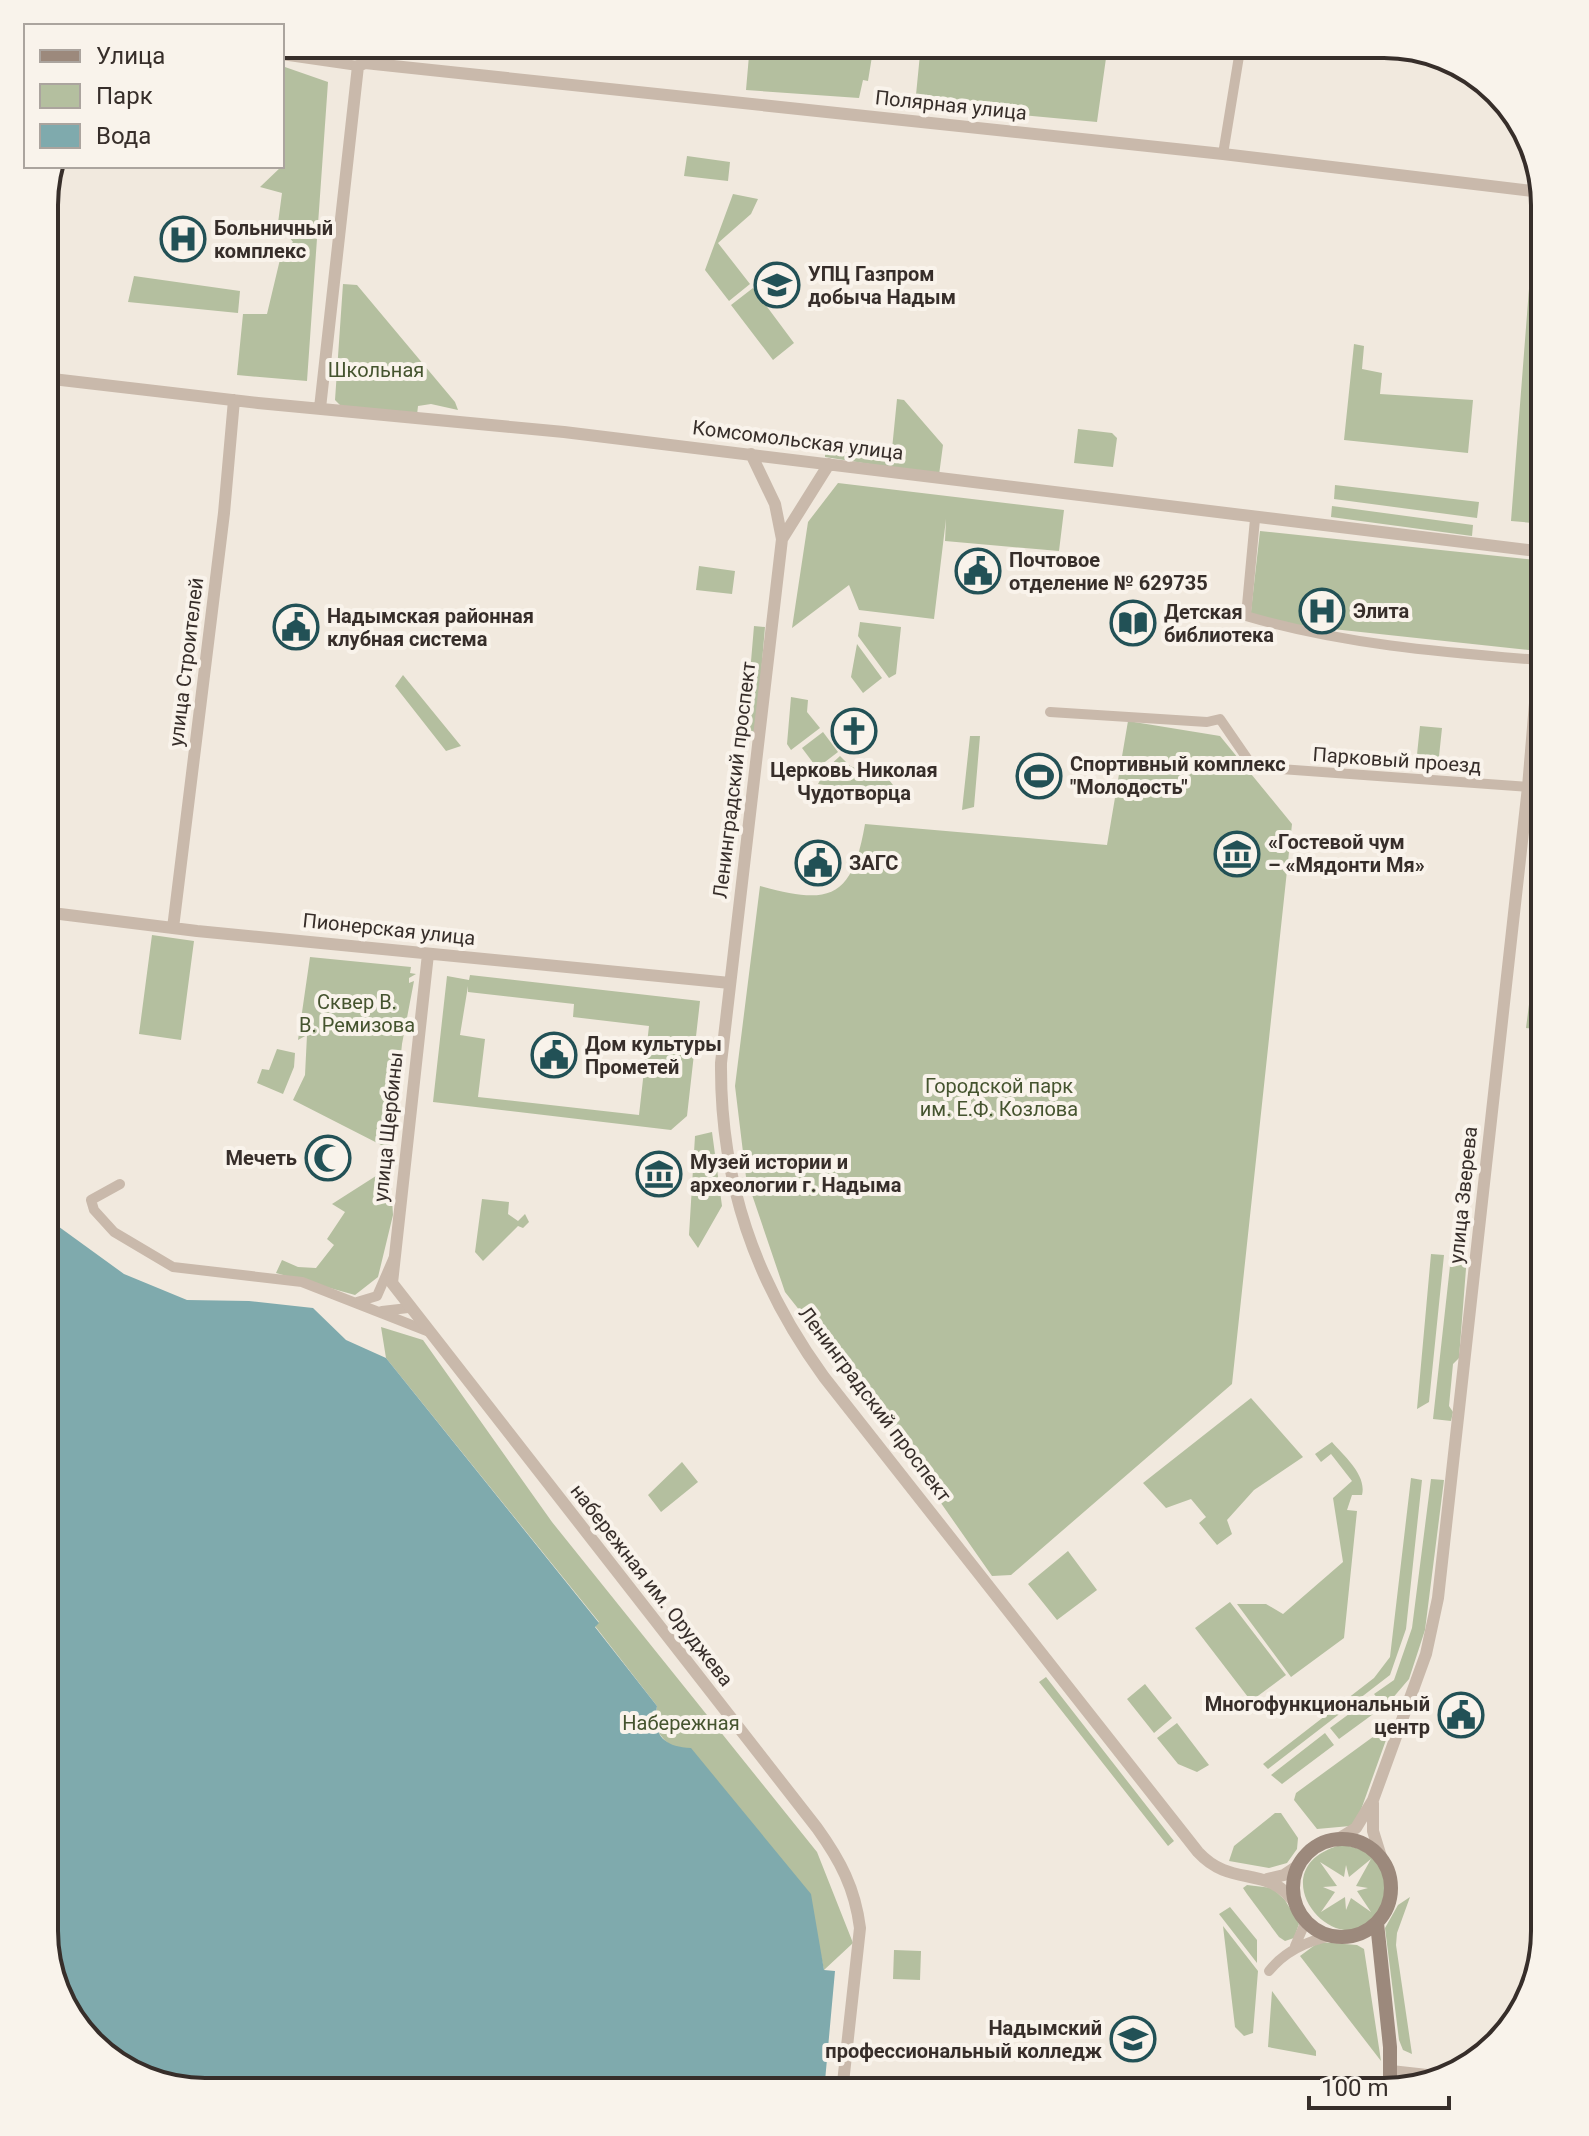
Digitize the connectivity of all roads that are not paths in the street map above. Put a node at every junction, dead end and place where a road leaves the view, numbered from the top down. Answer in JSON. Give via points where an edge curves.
{"nodes":[{"id":1,"x":303,"y":58,"type":"edge"},
{"id":2,"x":1239,"y":58,"type":"edge"},
{"id":3,"x":358,"y":66,"type":"junction"},
{"id":4,"x":1223,"y":154,"type":"junction"},
{"id":5,"x":1530,"y":191,"type":"edge"},
{"id":6,"x":58,"y":380,"type":"edge"},
{"id":7,"x":234,"y":400,"type":"junction"},
{"id":8,"x":320,"y":408,"type":"junction"},
{"id":9,"x":751,"y":454,"type":"junction"},
{"id":10,"x":829,"y":464,"type":"junction"},
{"id":11,"x":1255,"y":519,"type":"junction"},
{"id":12,"x":782,"y":539,"type":"junction"},
{"id":13,"x":1531,"y":550,"type":"edge"},
{"id":14,"x":1531,"y":659,"type":"edge"},
{"id":15,"x":1050,"y":712,"type":"dead end"},
{"id":16,"x":1531,"y":749,"type":"edge"},
{"id":17,"x":1528,"y":787,"type":"junction"},
{"id":18,"x":58,"y":914,"type":"edge"},
{"id":19,"x":173,"y":928,"type":"junction"},
{"id":20,"x":428,"y":954,"type":"junction"},
{"id":21,"x":730,"y":983,"type":"junction"},
{"id":22,"x":120,"y":1184,"type":"dead end"},
{"id":23,"x":394,"y":1257,"type":"junction"},
{"id":24,"x":355,"y":1302,"type":"junction"},
{"id":25,"x":408,"y":1308,"type":"junction"},
{"id":26,"x":372,"y":1309,"type":"junction"},
{"id":27,"x":427,"y":1331,"type":"junction"},
{"id":28,"x":1373,"y":1800,"type":"junction"},
{"id":29,"x":1338,"y":1839,"type":"junction"},
{"id":30,"x":1382,"y":1860,"type":"junction"},
{"id":31,"x":1299,"y":1865,"type":"junction"},
{"id":32,"x":1267,"y":1879,"type":"junction"},
{"id":33,"x":1297,"y":1906,"type":"junction"},
{"id":34,"x":1306,"y":1921,"type":"junction"},
{"id":35,"x":1377,"y":1923,"type":"junction"},
{"id":36,"x":1331,"y":1936,"type":"junction"},
{"id":37,"x":1352,"y":1936,"type":"junction"},
{"id":38,"x":1291,"y":1951,"type":"junction"},
{"id":39,"x":1380,"y":1963,"type":"junction"},
{"id":40,"x":1269,"y":1971,"type":"dead end"},
{"id":41,"x":1391,"y":2071,"type":"junction"},
{"id":42,"x":1416,"y":2074,"type":"edge"},
{"id":43,"x":844,"y":2078,"type":"edge"},
{"id":44,"x":1391,"y":2078,"type":"edge"}],
"edges":[{"from":1,"to":3,"type":"street"},
{"from":2,"to":4,"type":"street"},
{"from":3,"to":4,"type":"street","name":"Полярная улица","via":[[398,64]]},
{"from":3,"to":8,"type":"street"},
{"from":4,"to":5,"type":"street","name":"Полярная улица"},
{"from":6,"to":7,"type":"street","name":"Комсомольская улица"},
{"from":7,"to":8,"type":"street","name":"Комсомольская улица"},
{"from":7,"to":19,"type":"street","name":"улица Строителей"},
{"from":8,"to":9,"type":"street","name":"Комсомольская улица"},
{"from":9,"to":10,"type":"street","name":"Комсомольская улица"},
{"from":9,"to":12,"type":"street","via":[[775,504]]},
{"from":10,"to":11,"type":"street","name":"Комсомольская улица"},
{"from":10,"to":12,"type":"street"},
{"from":11,"to":13,"type":"street","name":"Комсомольская улица"},
{"from":11,"to":14,"type":"street","via":[[1246,616],[1308,634]]},
{"from":12,"to":21,"type":"street","name":"Ленинградский проспект"},
{"from":15,"to":17,"type":"street","name":"Парковый проезд","via":[[1220,719],[1253,767]]},
{"from":16,"to":17,"type":"street","name":"улица Зверева"},
{"from":17,"to":28,"type":"street","name":"улица Зверева","via":[[1438,1598],[1426,1654]]},
{"from":18,"to":19,"type":"street","name":"Пионерская улица"},
{"from":19,"to":20,"type":"street","name":"Пионерская улица"},
{"from":20,"to":21,"type":"street","name":"Пионерская улица"},
{"from":20,"to":23,"type":"street","name":"улица Щербины"},
{"from":21,"to":32,"type":"street","name":"Ленинградский проспект","via":[[720,1089],[729,1170],[761,1273],[791,1329],[1198,1852],[1223,1872]]},
{"from":22,"to":24,"type":"street","via":[[96,1194],[91,1200],[94,1210],[114,1232],[173,1267],[302,1282]]},
{"from":23,"to":24,"type":"street","via":[[377,1296]]},
{"from":23,"to":25,"type":"street","name":"набережная им. Оруджева","via":[[392,1283]]},
{"from":24,"to":26,"type":"street"},
{"from":25,"to":26,"type":"street"},
{"from":25,"to":27,"type":"street","name":"набережная им. Оруджева"},
{"from":26,"to":27,"type":"street"},
{"from":27,"to":43,"type":"street","name":"набережная им. Оруджева","via":[[844,1868],[860,1928]]},
{"from":28,"to":29,"type":"street","name":"улица Зверева","via":[[1356,1828]]},
{"from":28,"to":30,"type":"street","name":"улица Зверева","via":[[1373,1831]]},
{"from":29,"to":30,"type":"main road","via":[[1363,1844]]},
{"from":29,"to":31,"type":"main road","via":[[1314,1848]]},
{"from":30,"to":35,"type":"main road","via":[[1391,1892]]},
{"from":31,"to":32,"type":"street"},
{"from":31,"to":33,"type":"main road","via":[[1293,1887]]},
{"from":32,"to":33,"type":"street","via":[[1283,1887]]},
{"from":33,"to":34,"type":"main road"},
{"from":34,"to":36,"type":"main road"},
{"from":34,"to":38,"type":"street"},
{"from":35,"to":37,"type":"main road"},
{"from":35,"to":39,"type":"main road"},
{"from":36,"to":37,"type":"main road"},
{"from":36,"to":38,"type":"street"},
{"from":37,"to":39,"type":"main road"},
{"from":38,"to":40,"type":"street"},
{"from":39,"to":41,"type":"main road"},
{"from":41,"to":42,"type":"street"},
{"from":41,"to":44,"type":"main road"}]}
